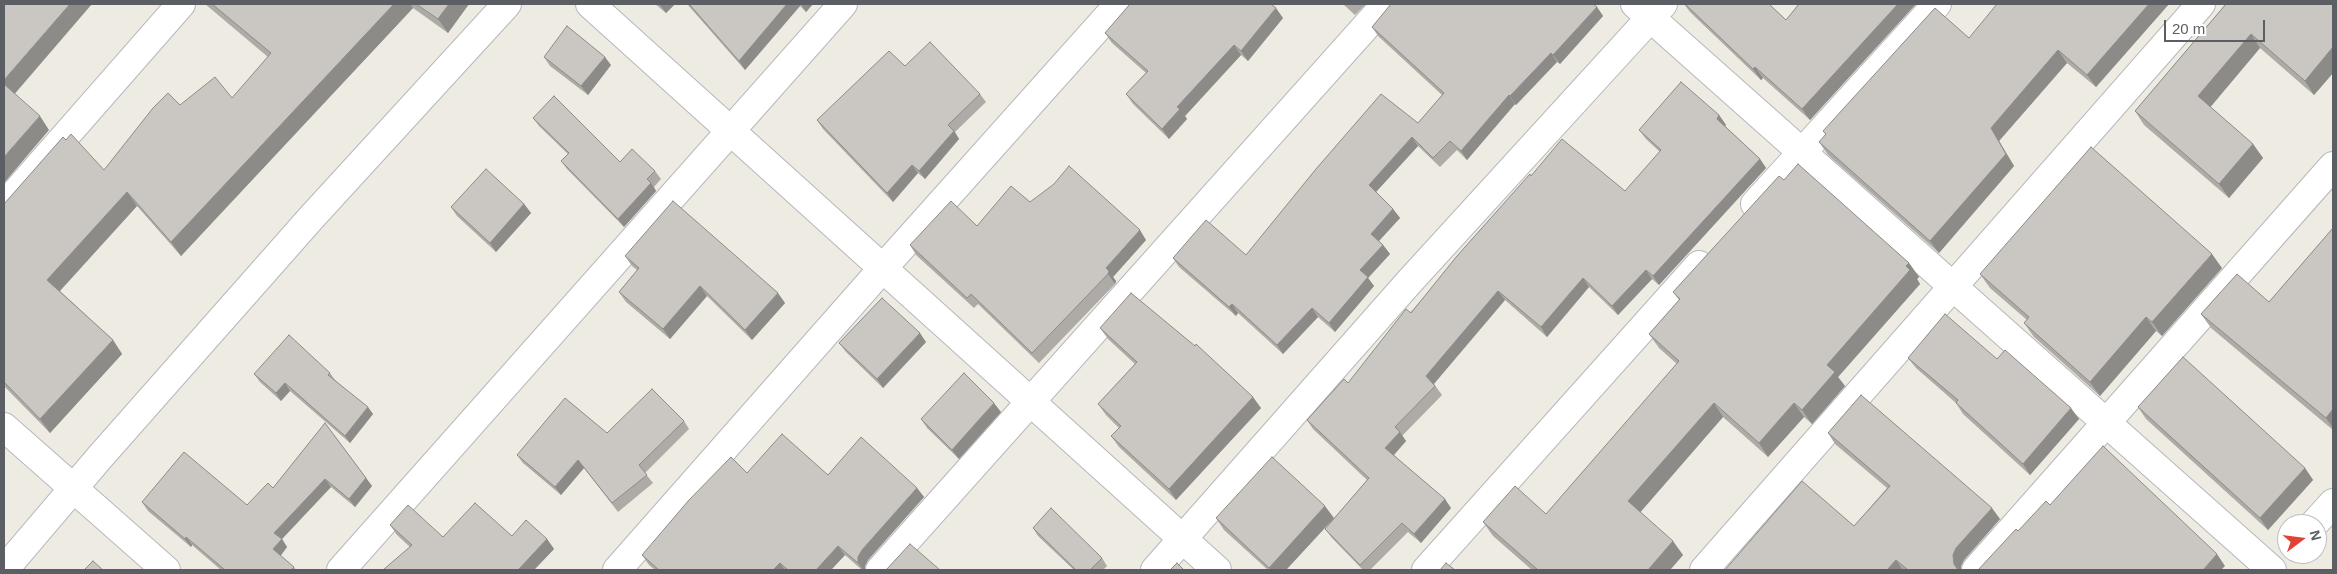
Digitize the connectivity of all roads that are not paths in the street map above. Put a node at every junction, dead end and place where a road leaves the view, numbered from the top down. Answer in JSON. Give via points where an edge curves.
{"nodes":[{"id":1,"x":181,"y":4,"type":"edge"},
{"id":2,"x":507,"y":4,"type":"edge"},
{"id":3,"x":590,"y":4,"type":"edge"},
{"id":4,"x":843,"y":4,"type":"edge"},
{"id":5,"x":1119,"y":4,"type":"edge"},
{"id":6,"x":1386,"y":4,"type":"edge"},
{"id":7,"x":1937,"y":4,"type":"edge"},
{"id":8,"x":2201,"y":4,"type":"edge"},
{"id":9,"x":1649,"y":8,"type":"edge"},
{"id":10,"x":731,"y":130,"type":"junction"},
{"id":11,"x":1802,"y":152,"type":"junction"},
{"id":12,"x":2333,"y":166,"type":"edge"},
{"id":13,"x":4,"y":206,"type":"edge"},
{"id":14,"x":1736,"y":225,"type":"edge"},
{"id":15,"x":1716,"y":247,"type":"edge"},
{"id":16,"x":882,"y":268,"type":"junction"},
{"id":17,"x":1953,"y":287,"type":"junction"},
{"id":18,"x":1030,"y":401,"type":"junction"},
{"id":19,"x":2106,"y":423,"type":"junction"},
{"id":20,"x":4,"y":426,"type":"edge"},
{"id":21,"x":74,"y":490,"type":"junction"},
{"id":22,"x":2333,"y":503,"type":"edge"},
{"id":23,"x":2323,"y":514,"type":"edge"},
{"id":24,"x":1182,"y":539,"type":"junction"},
{"id":25,"x":4,"y":570,"type":"edge"},
{"id":26,"x":166,"y":570,"type":"edge"},
{"id":27,"x":341,"y":570,"type":"edge"},
{"id":28,"x":617,"y":570,"type":"edge"},
{"id":29,"x":880,"y":570,"type":"edge"},
{"id":30,"x":1155,"y":570,"type":"edge"},
{"id":31,"x":1216,"y":570,"type":"edge"},
{"id":32,"x":1426,"y":570,"type":"edge"},
{"id":33,"x":1704,"y":570,"type":"edge"},
{"id":34,"x":1976,"y":570,"type":"edge"},
{"id":35,"x":2273,"y":570,"type":"edge"}],
"edges":[{"from":1,"to":13,"type":"street"},
{"from":2,"to":21,"type":"street","via":[[298,233]]},
{"from":3,"to":10,"type":"street"},
{"from":4,"to":10,"type":"street"},
{"from":5,"to":16,"type":"street"},
{"from":6,"to":18,"type":"street"},
{"from":7,"to":11,"type":"street"},
{"from":8,"to":17,"type":"street"},
{"from":9,"to":11,"type":"street"},
{"from":9,"to":24,"type":"street"},
{"from":10,"to":16,"type":"street"},
{"from":10,"to":27,"type":"street"},
{"from":11,"to":14,"type":"street"},
{"from":11,"to":17,"type":"street"},
{"from":12,"to":19,"type":"street"},
{"from":15,"to":32,"type":"street"},
{"from":16,"to":18,"type":"street"},
{"from":16,"to":28,"type":"street"},
{"from":17,"to":19,"type":"street"},
{"from":17,"to":33,"type":"street"},
{"from":18,"to":24,"type":"street"},
{"from":18,"to":29,"type":"street"},
{"from":19,"to":34,"type":"street"},
{"from":19,"to":35,"type":"street"},
{"from":20,"to":21,"type":"street"},
{"from":21,"to":25,"type":"street"},
{"from":21,"to":26,"type":"street"},
{"from":22,"to":23,"type":"street"},
{"from":24,"to":30,"type":"street"},
{"from":24,"to":31,"type":"street"}]}
